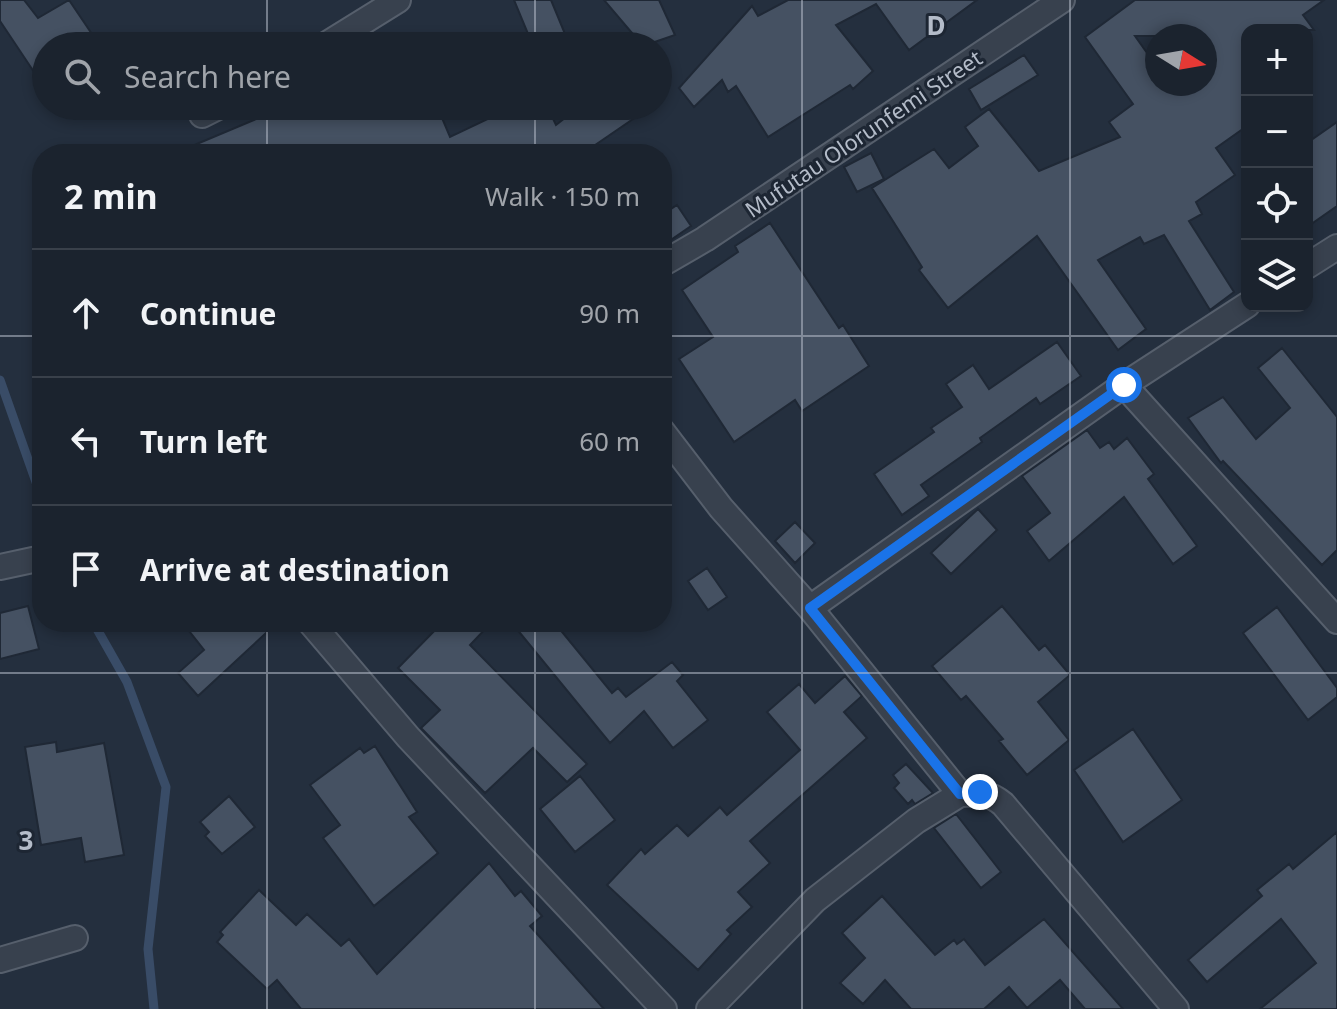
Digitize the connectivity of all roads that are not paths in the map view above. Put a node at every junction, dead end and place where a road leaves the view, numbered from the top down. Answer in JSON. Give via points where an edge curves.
{"nodes":[{"id":1,"x":398,"y":0,"type":"edge"},
{"id":2,"x":1062,"y":0,"type":"edge"},
{"id":3,"x":347,"y":32,"type":"edge"},
{"id":4,"x":1337,"y":247,"type":"edge"},
{"id":5,"x":672,"y":257,"type":"edge"},
{"id":6,"x":1313,"y":262,"type":"edge"},
{"id":7,"x":1241,"y":309,"type":"edge"},
{"id":8,"x":1124,"y":385,"type":"junction"},
{"id":9,"x":672,"y":444,"type":"edge"},
{"id":10,"x":32,"y":560,"type":"edge"},
{"id":11,"x":0,"y":567,"type":"edge"},
{"id":12,"x":810,"y":608,"type":"junction"},
{"id":13,"x":1337,"y":621,"type":"edge"},
{"id":14,"x":319,"y":632,"type":"edge"},
{"id":15,"x":960,"y":794,"type":"junction"},
{"id":16,"x":75,"y":938,"type":"dead end"},
{"id":17,"x":0,"y":960,"type":"edge"},
{"id":18,"x":664,"y":1009,"type":"edge"},
{"id":19,"x":709,"y":1009,"type":"edge"},
{"id":20,"x":1176,"y":1009,"type":"edge"}],
"edges":[{"from":1,"to":3,"type":"street"},
{"from":2,"to":5,"type":"street","name":"Mufutau Olorunfemi Street"},
{"from":4,"to":6,"type":"street"},
{"from":7,"to":8,"type":"street"},
{"from":8,"to":12,"type":"street"},
{"from":8,"to":13,"type":"street"},
{"from":9,"to":12,"type":"street"},
{"from":10,"to":11,"type":"street"},
{"from":12,"to":15,"type":"street"},
{"from":14,"to":18,"type":"street","via":[[408,737]]},
{"from":15,"to":19,"type":"street","via":[[916,821],[815,900]]},
{"from":15,"to":20,"type":"street","via":[[980,792],[1003,804]]},
{"from":16,"to":17,"type":"street"}]}
